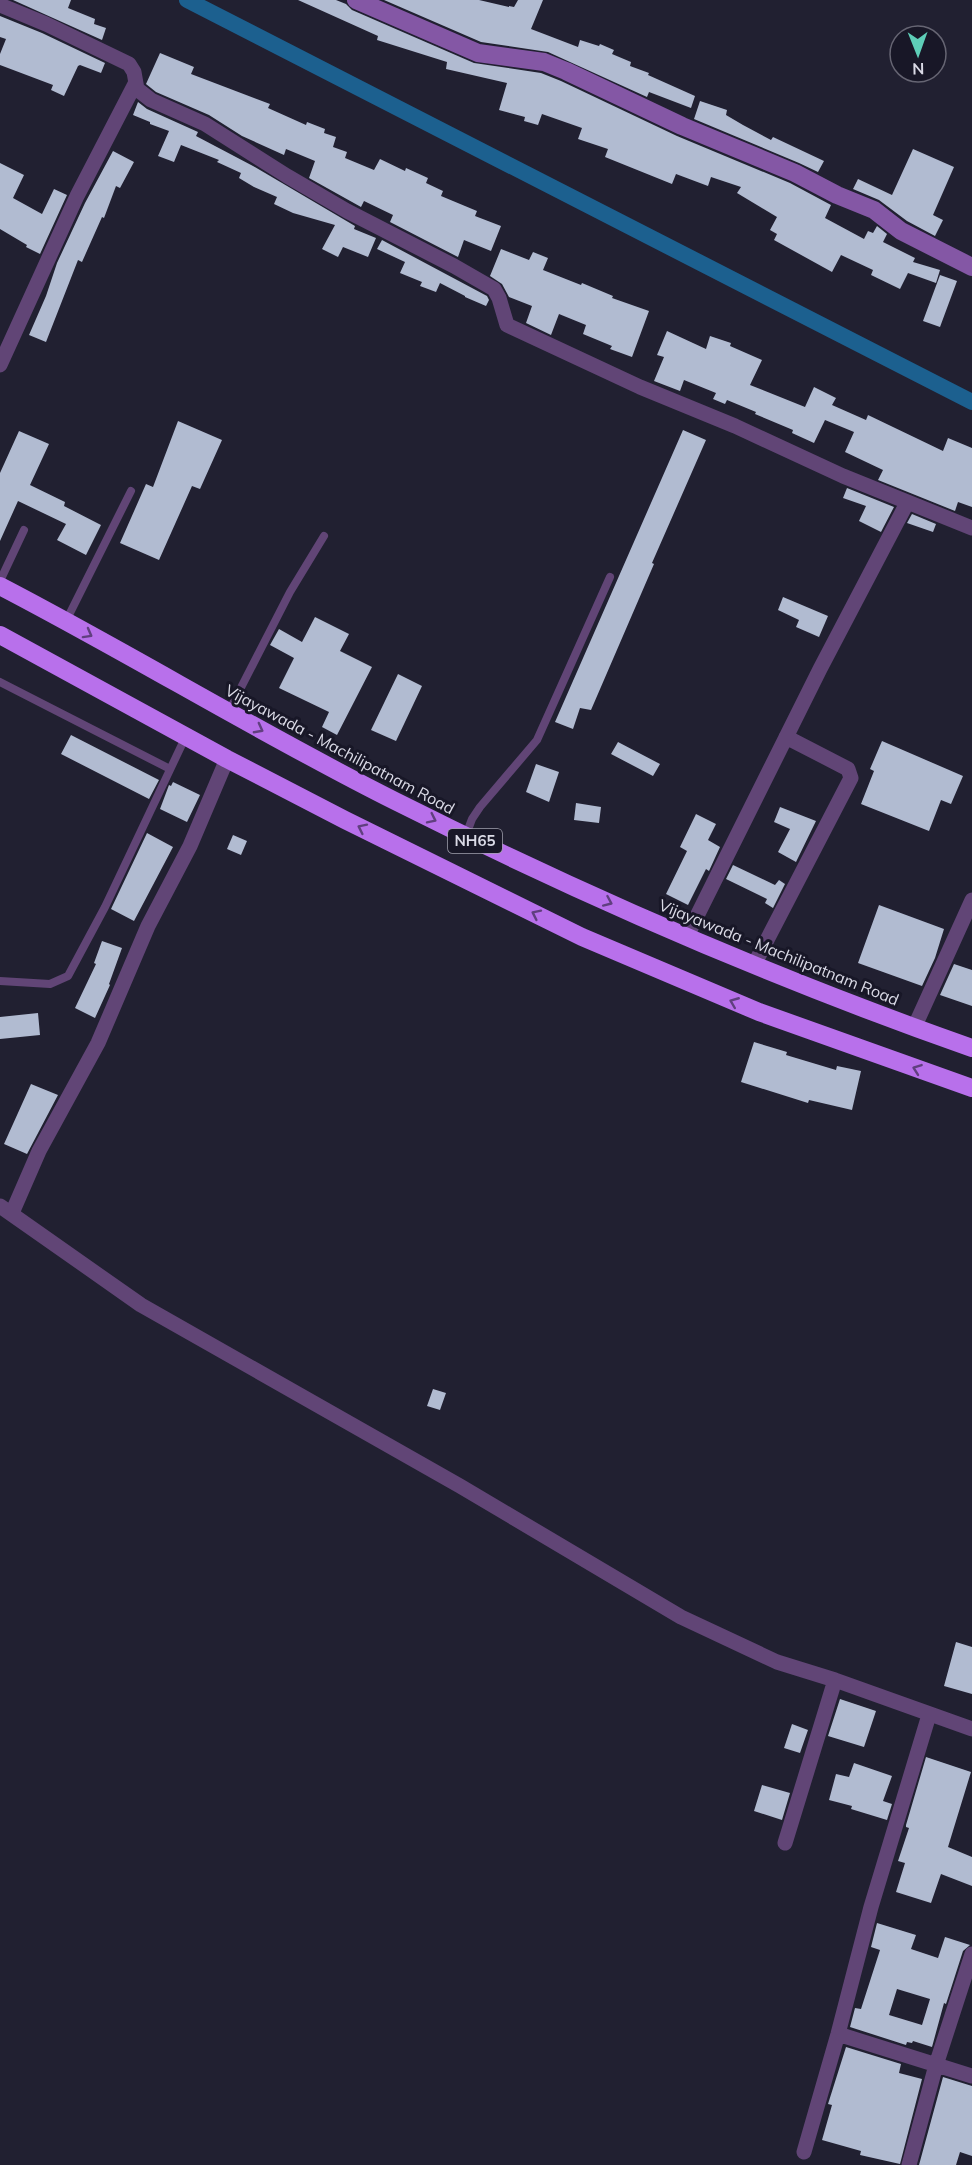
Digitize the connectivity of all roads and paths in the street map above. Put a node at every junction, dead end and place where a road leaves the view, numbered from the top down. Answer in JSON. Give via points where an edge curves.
{"nodes":[{"id":1,"x":356,"y":0,"type":"edge"},
{"id":2,"x":0,"y":5,"type":"edge"},
{"id":3,"x":135,"y":84,"type":"junction"},
{"id":4,"x":972,"y":267,"type":"edge"},
{"id":5,"x":0,"y":365,"type":"edge"},
{"id":6,"x":131,"y":491,"type":"dead end"},
{"id":7,"x":907,"y":503,"type":"junction"},
{"id":8,"x":972,"y":528,"type":"edge"},
{"id":9,"x":24,"y":530,"type":"dead end"},
{"id":10,"x":324,"y":536,"type":"dead end"},
{"id":11,"x":609,"y":577,"type":"dead end"},
{"id":12,"x":0,"y":581,"type":"edge"},
{"id":13,"x":0,"y":586,"type":"edge"},
{"id":14,"x":66,"y":621,"type":"junction"},
{"id":15,"x":0,"y":635,"type":"edge"},
{"id":16,"x":0,"y":682,"type":"edge"},
{"id":17,"x":228,"y":712,"type":"junction"},
{"id":18,"x":186,"y":736,"type":"junction"},
{"id":19,"x":786,"y":737,"type":"junction"},
{"id":20,"x":227,"y":759,"type":"junction"},
{"id":21,"x":170,"y":770,"type":"junction"},
{"id":22,"x":465,"y":836,"type":"junction"},
{"id":23,"x":972,"y":900,"type":"edge"},
{"id":24,"x":687,"y":936,"type":"junction"},
{"id":25,"x":754,"y":965,"type":"junction"},
{"id":26,"x":0,"y":981,"type":"edge"},
{"id":27,"x":914,"y":1028,"type":"junction"},
{"id":28,"x":972,"y":1048,"type":"edge"},
{"id":29,"x":972,"y":1088,"type":"edge"},
{"id":30,"x":6,"y":1210,"type":"edge"},
{"id":31,"x":835,"y":1680,"type":"junction"},
{"id":32,"x":929,"y":1715,"type":"junction"},
{"id":33,"x":972,"y":1729,"type":"edge"},
{"id":34,"x":785,"y":1844,"type":"dead end"},
{"id":35,"x":972,"y":1954,"type":"edge"},
{"id":36,"x":838,"y":2034,"type":"junction"},
{"id":37,"x":936,"y":2065,"type":"junction"},
{"id":38,"x":972,"y":2076,"type":"edge"},
{"id":39,"x":804,"y":2152,"type":"dead end"},
{"id":40,"x":909,"y":2165,"type":"edge"}],
"edges":[{"from":1,"to":4,"type":"street","via":[[477,53],[544,62],[566,70],[874,210],[901,231]]},
{"from":2,"to":3,"type":"street","via":[[129,64]]},
{"from":3,"to":5,"type":"street","via":[[87,175]]},
{"from":3,"to":7,"type":"street","via":[[152,100],[205,124],[346,211],[494,289],[507,325]]},
{"from":6,"to":14,"type":"lane"},
{"from":7,"to":8,"type":"street"},
{"from":7,"to":19,"type":"street"},
{"from":9,"to":12,"type":"lane"},
{"from":10,"to":17,"type":"lane","via":[[290,592]]},
{"from":11,"to":22,"type":"lane","via":[[537,740],[480,807]]},
{"from":13,"to":14,"type":"highway","name":"Vijayawada - Machilipatnam Road","number":"NH65"},
{"from":14,"to":17,"type":"highway","name":"Vijayawada - Machilipatnam Road","number":"NH65","one_way":true},
{"from":15,"to":18,"type":"highway","number":"NH65"},
{"from":16,"to":21,"type":"lane"},
{"from":17,"to":22,"type":"highway","name":"Vijayawada - Machilipatnam Road","number":"NH65","one_way":true},
{"from":18,"to":20,"type":"highway","number":"NH65"},
{"from":18,"to":21,"type":"lane"},
{"from":19,"to":24,"type":"street"},
{"from":19,"to":25,"type":"street","via":[[848,769],[851,778]]},
{"from":29,"to":20,"type":"highway","number":"NH65","one_way":true,"via":[[759,1012],[582,937]]},
{"from":20,"to":30,"type":"street","via":[[98,1043]]},
{"from":21,"to":26,"type":"lane","via":[[68,976],[50,984]]},
{"from":22,"to":24,"type":"highway","name":"Vijayawada - Machilipatnam Road","number":"NH65","one_way":true},
{"from":23,"to":27,"type":"street"},
{"from":24,"to":25,"type":"highway","name":"Vijayawada - Machilipatnam Road","number":"NH65"},
{"from":25,"to":27,"type":"highway","name":"Vijayawada - Machilipatnam Road","number":"NH65"},
{"from":27,"to":28,"type":"highway","name":"Vijayawada - Machilipatnam Road","number":"NH65"},
{"from":30,"to":31,"type":"street","via":[[141,1305],[681,1617],[777,1662]]},
{"from":31,"to":32,"type":"street"},
{"from":31,"to":34,"type":"street"},
{"from":32,"to":33,"type":"street"},
{"from":32,"to":36,"type":"street","via":[[871,1907]]},
{"from":35,"to":37,"type":"street"},
{"from":36,"to":37,"type":"street"},
{"from":36,"to":39,"type":"street"},
{"from":37,"to":38,"type":"street"},
{"from":37,"to":40,"type":"street"}]}
